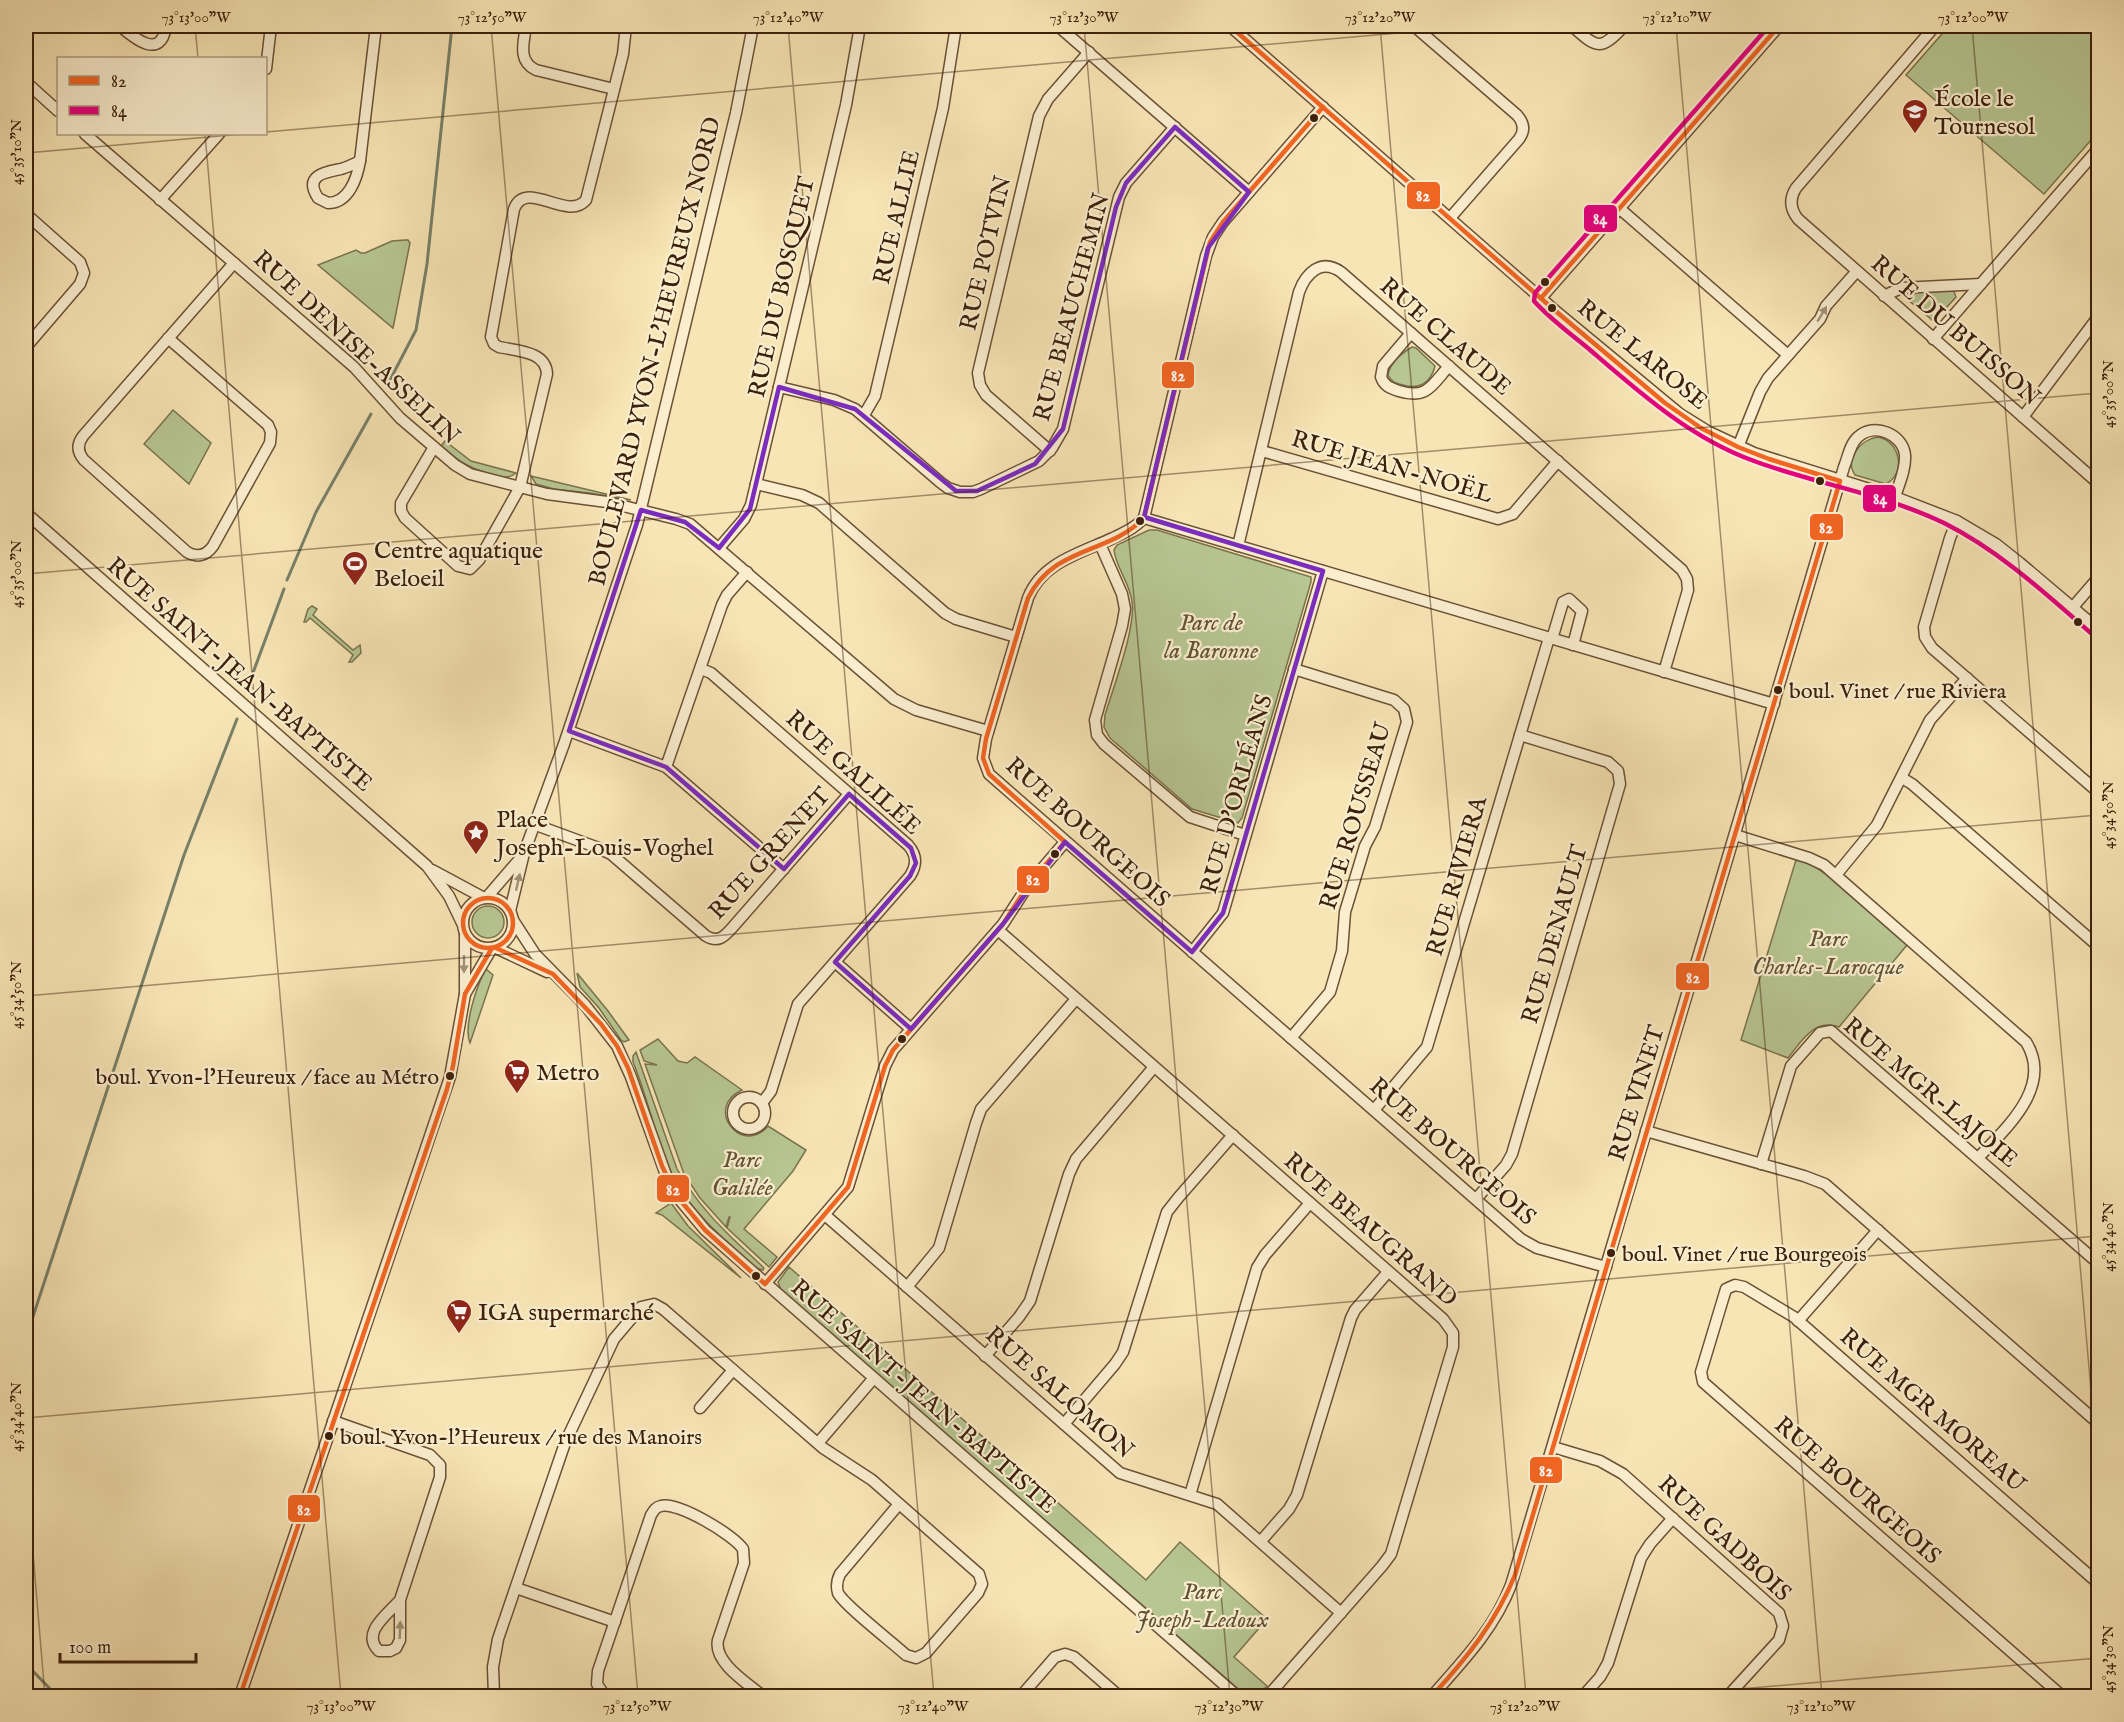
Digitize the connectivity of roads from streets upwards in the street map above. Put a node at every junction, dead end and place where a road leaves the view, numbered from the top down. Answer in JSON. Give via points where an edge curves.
{"nodes":[{"id":1,"x":120,"y":26,"type":"edge"},
{"id":2,"x":166,"y":26,"type":"edge"},
{"id":3,"x":271,"y":26,"type":"edge"},
{"id":4,"x":376,"y":26,"type":"edge"},
{"id":5,"x":526,"y":26,"type":"edge"},
{"id":6,"x":626,"y":26,"type":"edge"},
{"id":7,"x":753,"y":26,"type":"edge"},
{"id":8,"x":860,"y":26,"type":"edge"},
{"id":9,"x":956,"y":26,"type":"edge"},
{"id":10,"x":1058,"y":26,"type":"edge"},
{"id":11,"x":1230,"y":26,"type":"edge"},
{"id":12,"x":1414,"y":26,"type":"edge"},
{"id":13,"x":1572,"y":26,"type":"edge"},
{"id":14,"x":1624,"y":26,"type":"edge"},
{"id":15,"x":1779,"y":26,"type":"edge"},
{"id":16,"x":1935,"y":26,"type":"edge"},
{"id":17,"x":1089,"y":52,"type":"junction"},
{"id":18,"x":267,"y":60,"type":"edge"},
{"id":19,"x":26,"y":82,"type":"edge"},
{"id":20,"x":614,"y":89,"type":"junction"},
{"id":21,"x":1323,"y":107,"type":"junction"},
{"id":22,"x":57,"y":110,"type":"edge"},
{"id":23,"x":1174,"y":128,"type":"junction"},
{"id":24,"x":86,"y":135,"type":"edge"},
{"id":25,"x":218,"y":135,"type":"edge"},
{"id":26,"x":2098,"y":149,"type":"edge"},
{"id":27,"x":360,"y":161,"type":"junction"},
{"id":28,"x":1249,"y":192,"type":"junction"},
{"id":29,"x":160,"y":200,"type":"junction"},
{"id":30,"x":1619,"y":208,"type":"junction"},
{"id":31,"x":26,"y":214,"type":"edge"},
{"id":32,"x":1450,"y":218,"type":"junction"},
{"id":33,"x":234,"y":263,"type":"junction"},
{"id":34,"x":1857,"y":271,"type":"junction"},
{"id":35,"x":1981,"y":284,"type":"junction"},
{"id":36,"x":1884,"y":296,"type":"junction"},
{"id":37,"x":1541,"y":298,"type":"junction"},
{"id":38,"x":2098,"y":317,"type":"edge"},
{"id":39,"x":1411,"y":333,"type":"junction"},
{"id":40,"x":168,"y":338,"type":"junction"},
{"id":41,"x":1933,"y":339,"type":"junction"},
{"id":42,"x":26,"y":347,"type":"edge"},
{"id":43,"x":1788,"y":356,"type":"junction"},
{"id":44,"x":1449,"y":366,"type":"junction"},
{"id":45,"x":779,"y":387,"type":"junction"},
{"id":46,"x":864,"y":416,"type":"junction"},
{"id":47,"x":2023,"y":417,"type":"junction"},
{"id":48,"x":434,"y":447,"type":"junction"},
{"id":49,"x":1738,"y":447,"type":"junction"},
{"id":50,"x":1050,"y":450,"type":"junction"},
{"id":51,"x":1262,"y":450,"type":"junction"},
{"id":52,"x":1558,"y":461,"type":"junction"},
{"id":53,"x":1840,"y":481,"type":"junction"},
{"id":54,"x":756,"y":483,"type":"junction"},
{"id":55,"x":2098,"y":483,"type":"edge"},
{"id":56,"x":520,"y":487,"type":"junction"},
{"id":57,"x":1895,"y":497,"type":"junction"},
{"id":58,"x":641,"y":510,"type":"junction"},
{"id":59,"x":26,"y":513,"type":"edge"},
{"id":60,"x":1144,"y":518,"type":"junction"},
{"id":61,"x":1957,"y":521,"type":"junction"},
{"id":62,"x":1100,"y":544,"type":"junction"},
{"id":63,"x":1238,"y":546,"type":"junction"},
{"id":64,"x":719,"y":548,"type":"junction"},
{"id":65,"x":1323,"y":571,"type":"junction"},
{"id":66,"x":747,"y":572,"type":"junction"},
{"id":67,"x":2098,"y":578,"type":"edge"},
{"id":68,"x":2073,"y":607,"type":"junction"},
{"id":69,"x":2098,"y":629,"type":"edge"},
{"id":70,"x":1016,"y":637,"type":"junction"},
{"id":71,"x":1551,"y":639,"type":"junction"},
{"id":72,"x":1573,"y":645,"type":"junction"},
{"id":73,"x":700,"y":669,"type":"junction"},
{"id":74,"x":1294,"y":669,"type":"junction"},
{"id":75,"x":1664,"y":672,"type":"junction"},
{"id":76,"x":1967,"y":678,"type":"junction"},
{"id":77,"x":1774,"y":704,"type":"junction"},
{"id":78,"x":569,"y":731,"type":"junction"},
{"id":79,"x":988,"y":731,"type":"junction"},
{"id":80,"x":1520,"y":735,"type":"junction"},
{"id":81,"x":666,"y":767,"type":"junction"},
{"id":82,"x":1902,"y":778,"type":"junction"},
{"id":83,"x":2098,"y":792,"type":"edge"},
{"id":84,"x":849,"y":794,"type":"junction"},
{"id":85,"x":536,"y":825,"type":"junction"},
{"id":86,"x":1245,"y":835,"type":"junction"},
{"id":87,"x":1735,"y":835,"type":"junction"},
{"id":88,"x":1065,"y":842,"type":"junction"},
{"id":89,"x":524,"y":853,"type":"junction"},
{"id":90,"x":427,"y":867,"type":"junction"},
{"id":91,"x":784,"y":869,"type":"junction"},
{"id":92,"x":1836,"y":875,"type":"junction"},
{"id":93,"x":486,"y":897,"type":"junction"},
{"id":94,"x":512,"y":916,"type":"junction"},
{"id":95,"x":462,"y":923,"type":"junction"},
{"id":96,"x":998,"y":930,"type":"junction"},
{"id":97,"x":465,"y":934,"type":"junction"},
{"id":98,"x":2098,"y":946,"type":"edge"},
{"id":99,"x":494,"y":948,"type":"junction"},
{"id":100,"x":1192,"y":952,"type":"junction"},
{"id":101,"x":835,"y":962,"type":"junction"},
{"id":102,"x":553,"y":974,"type":"junction"},
{"id":103,"x":465,"y":994,"type":"junction"},
{"id":104,"x":1076,"y":999,"type":"junction"},
{"id":105,"x":911,"y":1029,"type":"junction"},
{"id":106,"x":1291,"y":1038,"type":"junction"},
{"id":107,"x":1154,"y":1067,"type":"junction"},
{"id":108,"x":762,"y":1103,"type":"dead end"},
{"id":109,"x":1374,"y":1110,"type":"junction"},
{"id":110,"x":1646,"y":1131,"type":"junction"},
{"id":111,"x":1233,"y":1135,"type":"junction"},
{"id":112,"x":1978,"y":1158,"type":"junction"},
{"id":113,"x":1761,"y":1164,"type":"junction"},
{"id":114,"x":1476,"y":1199,"type":"junction"},
{"id":115,"x":1310,"y":1203,"type":"junction"},
{"id":116,"x":825,"y":1215,"type":"junction"},
{"id":117,"x":1878,"y":1230,"type":"junction"},
{"id":118,"x":2098,"y":1263,"type":"edge"},
{"id":119,"x":1606,"y":1267,"type":"junction"},
{"id":120,"x":1388,"y":1272,"type":"junction"},
{"id":121,"x":765,"y":1284,"type":"junction"},
{"id":122,"x":1730,"y":1286,"type":"joint"},
{"id":123,"x":907,"y":1287,"type":"junction"},
{"id":124,"x":1798,"y":1321,"type":"junction"},
{"id":125,"x":985,"y":1356,"type":"junction"},
{"id":126,"x":733,"y":1370,"type":"junction"},
{"id":127,"x":873,"y":1379,"type":"junction"},
{"id":128,"x":700,"y":1408,"type":"dead end"},
{"id":129,"x":333,"y":1421,"type":"junction"},
{"id":130,"x":2098,"y":1423,"type":"edge"},
{"id":131,"x":1064,"y":1424,"type":"junction"},
{"id":132,"x":818,"y":1443,"type":"junction"},
{"id":133,"x":1553,"y":1447,"type":"junction"},
{"id":134,"x":1190,"y":1495,"type":"junction"},
{"id":135,"x":899,"y":1504,"type":"junction"},
{"id":136,"x":1673,"y":1518,"type":"junction"},
{"id":137,"x":1261,"y":1541,"type":"junction"},
{"id":138,"x":2098,"y":1583,"type":"edge"},
{"id":139,"x":516,"y":1588,"type":"junction"},
{"id":140,"x":400,"y":1600,"type":"dead end"},
{"id":141,"x":1341,"y":1613,"type":"junction"},
{"id":142,"x":615,"y":1622,"type":"junction"},
{"id":143,"x":240,"y":1696,"type":"edge"},
{"id":144,"x":494,"y":1696,"type":"edge"},
{"id":145,"x":605,"y":1696,"type":"edge"},
{"id":146,"x":763,"y":1696,"type":"edge"},
{"id":147,"x":1021,"y":1696,"type":"edge"},
{"id":148,"x":1119,"y":1696,"type":"edge"},
{"id":149,"x":1237,"y":1696,"type":"edge"},
{"id":150,"x":1268,"y":1696,"type":"edge"},
{"id":151,"x":1432,"y":1696,"type":"edge"},
{"id":152,"x":1583,"y":1696,"type":"edge"},
{"id":153,"x":1728,"y":1696,"type":"edge"},
{"id":154,"x":2062,"y":1696,"type":"edge"}],
"edges":[{"from":1,"to":2,"type":"street","via":[[147,44],[161,39]]},
{"from":3,"to":18,"type":"street"},
{"from":4,"to":27,"type":"street"},
{"from":5,"to":20,"type":"street","via":[[523,54],[531,68]]},
{"from":6,"to":20,"type":"street"},
{"from":7,"to":58,"type":"street","name":"BOULEVARD YVON-L'HEUREUX NORD","via":[[736,113]]},
{"from":8,"to":45,"type":"street","name":"RUE DU BOSQUET","via":[[846,105]]},
{"from":9,"to":46,"type":"street","name":"RUE ALLIE","via":[[943,108],[875,396]]},
{"from":10,"to":17,"type":"street"},
{"from":11,"to":21,"type":"street","name":"RUE LAROSE"},
{"from":12,"to":32,"type":"street","via":[[1517,115],[1523,126],[1519,139]]},
{"from":13,"to":14,"type":"street","via":[[1599,44],[1610,41]]},
{"from":15,"to":30,"type":"street"},
{"from":16,"to":34,"type":"street","name":"RUE DU BUISSON","via":[[1793,194],[1791,204],[1798,219]]},
{"from":17,"to":23,"type":"street"},
{"from":17,"to":50,"type":"street","name":"RUE POTVIN","via":[[1048,99],[1039,116],[978,373],[986,395]]},
{"from":19,"to":22,"type":"street"},
{"from":20,"to":56,"type":"street","via":[[585,202],[572,207],[526,197],[514,208],[491,337],[499,347],[538,357],[547,371]]},
{"from":21,"to":28,"type":"street"},
{"from":21,"to":32,"type":"street","name":"RUE LAROSE"},
{"from":23,"to":28,"type":"street"},
{"from":23,"to":50,"type":"street","name":"RUE BEAUCHEMIN","via":[[1126,183],[1117,201],[1064,426]]},
{"from":24,"to":29,"type":"street","name":"RUE DENISE-ASSELIN"},
{"from":25,"to":29,"type":"street"},
{"from":26,"to":35,"type":"street"},
{"from":27,"to":27,"type":"street","via":[[320,174],[313,187],[318,198],[328,203],[340,200],[354,183]]},
{"from":28,"to":60,"type":"street","via":[[1219,227],[1208,248]]},
{"from":29,"to":33,"type":"street","name":"RUE DENISE-ASSELIN"},
{"from":30,"to":37,"type":"street"},
{"from":30,"to":43,"type":"street"},
{"from":31,"to":42,"type":"street","via":[[80,262],[84,273],[80,284]]},
{"from":32,"to":37,"type":"street","name":"RUE LAROSE"},
{"from":33,"to":40,"type":"street"},
{"from":33,"to":48,"type":"street","name":"RUE DENISE-ASSELIN","via":[[354,367],[386,405]]},
{"from":34,"to":36,"type":"street","name":"RUE DU BUISSON"},
{"from":43,"to":34,"type":"street","one_way":true},
{"from":35,"to":36,"type":"street","via":[[1901,288]]},
{"from":35,"to":41,"type":"street"},
{"from":36,"to":41,"type":"street","name":"RUE DU BUISSON"},
{"from":37,"to":49,"type":"street","name":"RUE LAROSE","via":[[1665,403]]},
{"from":38,"to":47,"type":"street"},
{"from":39,"to":44,"type":"street","name":"RUE CLAUDE"},
{"from":39,"to":44,"type":"street","via":[[1382,368],[1387,386],[1421,393]]},
{"from":39,"to":51,"type":"street","name":"RUE CLAUDE","via":[[1338,270],[1324,266],[1312,271],[1299,292]]},
{"from":40,"to":40,"type":"street","via":[[83,436],[79,450],[84,460],[187,552],[200,555],[213,546],[270,443],[271,432],[268,424]]},
{"from":41,"to":47,"type":"street","name":"RUE DU BUISSON"},
{"from":43,"to":49,"type":"street","via":[[1762,387]]},
{"from":44,"to":52,"type":"street","name":"RUE CLAUDE"},
{"from":45,"to":46,"type":"street","name":"RUE BEAUCHEMIN","via":[[840,402]]},
{"from":45,"to":54,"type":"street","name":"RUE DU BOSQUET"},
{"from":46,"to":50,"type":"street","name":"RUE BEAUCHEMIN","via":[[941,483],[956,491],[981,489],[1031,466]]},
{"from":47,"to":55,"type":"street","name":"RUE DU BUISSON"},
{"from":48,"to":56,"type":"street","name":"RUE DENISE-ASSELIN","via":[[470,474]]},
{"from":48,"to":56,"type":"street","via":[[403,498],[401,511],[463,568],[476,565]]},
{"from":49,"to":53,"type":"street","name":"RUE LAROSE"},
{"from":51,"to":52,"type":"street","name":"RUE JEAN-NOËL","via":[[1498,519],[1512,514]]},
{"from":51,"to":63,"type":"street","name":"RUE CLAUDE"},
{"from":52,"to":75,"type":"street","name":"RUE CLAUDE","via":[[1684,573],[1688,590]]},
{"from":53,"to":57,"type":"street","name":"RUE LAROSE"},
{"from":53,"to":57,"type":"street","via":[[1858,436],[1873,430],[1887,432],[1900,442],[1905,455]]},
{"from":53,"to":77,"type":"street","name":"RUE VINET"},
{"from":54,"to":64,"type":"street","name":"RUE DU BOSQUET","via":[[747,516]]},
{"from":54,"to":70,"type":"street","via":[[815,501],[948,615]]},
{"from":56,"to":58,"type":"street","name":"RUE DENISE-ASSELIN"},
{"from":57,"to":61,"type":"street","name":"RUE LAROSE"},
{"from":58,"to":64,"type":"street","name":"RUE DENISE-ASSELIN","via":[[686,522]]},
{"from":58,"to":78,"type":"street","name":"BOULEVARD YVON-L'HEUREUX NORD"},
{"from":59,"to":90,"type":"street","name":"RUE SAINT-JEAN-BAPTISTE"},
{"from":60,"to":62,"type":"street","name":"RUE BOURGEOIS","via":[[1131,530]]},
{"from":60,"to":63,"type":"street"},
{"from":61,"to":68,"type":"street","name":"RUE LAROSE","via":[[2004,550]]},
{"from":61,"to":76,"type":"street","via":[[1924,633],[1932,648]]},
{"from":62,"to":70,"type":"street","name":"RUE BOURGEOIS","via":[[1042,574],[1030,593]]},
{"from":62,"to":86,"type":"street","via":[[1121,589],[1125,609],[1096,716],[1097,735],[1190,817]]},
{"from":63,"to":65,"type":"street"},
{"from":64,"to":66,"type":"street","name":"RUE DENISE-ASSELIN"},
{"from":65,"to":71,"type":"street"},
{"from":65,"to":74,"type":"street","name":"RUE D'ORLÉANS"},
{"from":66,"to":73,"type":"street","via":[[722,605]]},
{"from":66,"to":79,"type":"street","name":"RUE DENISE-ASSELIN","via":[[894,699],[916,710]]},
{"from":67,"to":68,"type":"street"},
{"from":68,"to":69,"type":"street","name":"RUE LAROSE"},
{"from":70,"to":79,"type":"street","name":"RUE BOURGEOIS"},
{"from":71,"to":72,"type":"street"},
{"from":71,"to":72,"type":"street","name":"RUE RIVIERA","via":[[1564,600],[1569,599],[1582,611]]},
{"from":71,"to":80,"type":"street","name":"RUE RIVIERA"},
{"from":72,"to":75,"type":"street"},
{"from":73,"to":81,"type":"street"},
{"from":73,"to":84,"type":"street","name":"RUE GALILÉE","via":[[711,673]]},
{"from":74,"to":86,"type":"street","name":"RUE D'ORLÉANS"},
{"from":74,"to":106,"type":"street","name":"RUE ROUSSEAU","via":[[1394,700],[1404,709],[1407,722],[1346,909],[1341,951],[1330,992]]},
{"from":75,"to":77,"type":"street"},
{"from":76,"to":82,"type":"street","via":[[1928,724]]},
{"from":76,"to":83,"type":"street"},
{"from":77,"to":87,"type":"street","name":"RUE VINET"},
{"from":78,"to":81,"type":"street"},
{"from":78,"to":85,"type":"street","name":"BOULEVARD YVON-L'HEUREUX NORD"},
{"from":79,"to":88,"type":"street","name":"RUE BOURGEOIS","via":[[983,754],[987,771]]},
{"from":80,"to":109,"type":"street","name":"RUE RIVIERA","via":[[1427,1047]]},
{"from":80,"to":114,"type":"street","name":"RUE DENAULT","via":[[1608,762],[1618,771],[1620,784],[1512,1154]]},
{"from":81,"to":91,"type":"street"},
{"from":82,"to":92,"type":"street","via":[[1874,831]]},
{"from":82,"to":98,"type":"street"},
{"from":84,"to":91,"type":"street","name":"RUE GRENET"},
{"from":84,"to":101,"type":"street","name":"RUE GALILÉE","via":[[911,848],[915,863],[910,876]]},
{"from":85,"to":89,"type":"street","name":"BOULEVARD YVON-L'HEUREUX NORD"},
{"from":85,"to":91,"type":"street","name":"RUE GRENET","via":[[611,854],[711,939],[724,937]]},
{"from":86,"to":100,"type":"street","name":"RUE D'ORLÉANS","via":[[1223,913]]},
{"from":87,"to":92,"type":"street","via":[[1809,858]]},
{"from":87,"to":110,"type":"street","name":"RUE VINET"},
{"from":88,"to":96,"type":"street","via":[[1029,884]]},
{"from":88,"to":100,"type":"street","name":"RUE BOURGEOIS"},
{"from":89,"to":93,"type":"street","name":"BOULEVARD YVON-L'HEUREUX NORD"},
{"from":94,"to":89,"type":"street","name":"BOULEVARD YVON-L'HEUREUX NORD","one_way":true},
{"from":90,"to":93,"type":"street","name":"RUE SAINT-JEAN-BAPTISTE"},
{"from":90,"to":95,"type":"street","name":"RUE SAINT-JEAN-BAPTISTE"},
{"from":92,"to":112,"type":"street","via":[[2031,1050],[2034,1071],[2028,1098]]},
{"from":93,"to":94,"type":"street","via":[[499,900]]},
{"from":93,"to":95,"type":"street","via":[[469,905]]},
{"from":94,"to":99,"type":"street","via":[[510,936]]},
{"from":94,"to":102,"type":"street","name":"RUE SAINT-JEAN-BAPTISTE","via":[[527,945]]},
{"from":95,"to":97,"type":"street"},
{"from":96,"to":104,"type":"street","name":"RUE BEAUGRAND"},
{"from":96,"to":105,"type":"street"},
{"from":97,"to":99,"type":"street","via":[[476,945]]},
{"from":97,"to":103,"type":"street","one_way":true},
{"from":99,"to":102,"type":"street","name":"RUE SAINT-JEAN-BAPTISTE"},
{"from":99,"to":103,"type":"street"},
{"from":100,"to":106,"type":"street","name":"RUE BOURGEOIS"},
{"from":101,"to":105,"type":"street"},
{"from":101,"to":108,"type":"street","name":"RUE GALILÉE","via":[[798,1004],[771,1091]]},
{"from":102,"to":121,"type":"street","name":"RUE SAINT-JEAN-BAPTISTE","via":[[585,1005],[617,1046],[632,1077],[664,1172],[680,1200],[714,1239]]},
{"from":103,"to":129,"type":"street","via":[[450,1077]]},
{"from":104,"to":107,"type":"street","name":"RUE BEAUGRAND"},
{"from":104,"to":123,"type":"street","via":[[981,1109],[939,1248]]},
{"from":105,"to":116,"type":"street","via":[[886,1062],[850,1184]]},
{"from":106,"to":109,"type":"street","name":"RUE BOURGEOIS"},
{"from":107,"to":111,"type":"street","name":"RUE BEAUGRAND"},
{"from":107,"to":125,"type":"street","via":[[1076,1159],[1032,1296]]},
{"from":109,"to":114,"type":"street","name":"RUE BOURGEOIS"},
{"from":110,"to":113,"type":"street"},
{"from":110,"to":119,"type":"street","name":"RUE VINET"},
{"from":111,"to":115,"type":"street","name":"RUE BEAUGRAND"},
{"from":111,"to":131,"type":"street","via":[[1167,1212],[1123,1352]]},
{"from":112,"to":113,"type":"street","name":"RUE MGR-LAJOIE","via":[[1827,1030],[1791,1066]]},
{"from":112,"to":118,"type":"street","name":"RUE MGR-LAJOIE"},
{"from":113,"to":117,"type":"street","via":[[1821,1182]]},
{"from":114,"to":119,"type":"street","name":"RUE BOURGEOIS","via":[[1529,1244]]},
{"from":115,"to":120,"type":"street","name":"RUE BEAUGRAND"},
{"from":115,"to":134,"type":"street","via":[[1257,1268]]},
{"from":116,"to":121,"type":"street"},
{"from":116,"to":123,"type":"street","name":"RUE SALOMON"},
{"from":117,"to":124,"type":"street"},
{"from":117,"to":130,"type":"street"},
{"from":119,"to":133,"type":"street","name":"RUE VINET"},
{"from":120,"to":137,"type":"street","via":[[1353,1314],[1298,1496]]},
{"from":120,"to":141,"type":"street","name":"RUE BEAUGRAND","via":[[1448,1324],[1454,1344],[1393,1549]]},
{"from":121,"to":127,"type":"street","name":"RUE SAINT-JEAN-BAPTISTE"},
{"from":122,"to":124,"type":"street","name":"RUE MGR MOREAU","via":[[1758,1294]]},
{"from":122,"to":154,"type":"street","name":"RUE BOURGEOIS","via":[[1725,1291],[1701,1372],[1703,1382]]},
{"from":123,"to":125,"type":"street","name":"RUE SALOMON"},
{"from":124,"to":138,"type":"street","name":"RUE MGR MOREAU"},
{"from":125,"to":131,"type":"street","name":"RUE SALOMON"},
{"from":126,"to":128,"type":"street"},
{"from":126,"to":132,"type":"street"},
{"from":126,"to":139,"type":"street","via":[[659,1306],[649,1304],[639,1309],[614,1339],[565,1443]]},
{"from":127,"to":132,"type":"street"},
{"from":127,"to":149,"type":"street","name":"RUE SAINT-JEAN-BAPTISTE"},
{"from":129,"to":140,"type":"street","via":[[430,1455],[440,1466],[440,1477]]},
{"from":129,"to":143,"type":"street"},
{"from":131,"to":134,"type":"street","name":"RUE SALOMON","via":[[1123,1475]]},
{"from":132,"to":135,"type":"street","via":[[870,1478]]},
{"from":133,"to":136,"type":"street","name":"RUE GADBOIS","via":[[1612,1467]]},
{"from":133,"to":151,"type":"street","name":"RUE VINET","via":[[1503,1605],[1481,1641]]},
{"from":134,"to":137,"type":"street","name":"RUE SALOMON","via":[[1217,1504]]},
{"from":135,"to":135,"type":"street","via":[[977,1572],[982,1581],[978,1593],[926,1653],[916,1658],[906,1655],[856,1611],[841,1597],[837,1586],[840,1574]]},
{"from":136,"to":152,"type":"street","via":[[1641,1558],[1608,1663]]},
{"from":136,"to":153,"type":"street","name":"RUE GADBOIS","via":[[1774,1606],[1782,1619],[1779,1640]]},
{"from":137,"to":141,"type":"street","name":"RUE SALOMON"},
{"from":139,"to":142,"type":"street"},
{"from":139,"to":144,"type":"street","via":[[494,1657]]},
{"from":141,"to":150,"type":"street","name":"RUE BEAUGRAND"},
{"from":142,"to":145,"type":"street","via":[[597,1675],[597,1684]]},
{"from":142,"to":146,"type":"street","via":[[651,1515],[660,1506],[668,1505],[704,1520],[743,1548],[744,1563],[717,1649],[723,1662]]},
{"from":147,"to":148,"type":"street","via":[[1055,1657],[1065,1654]]}]}
